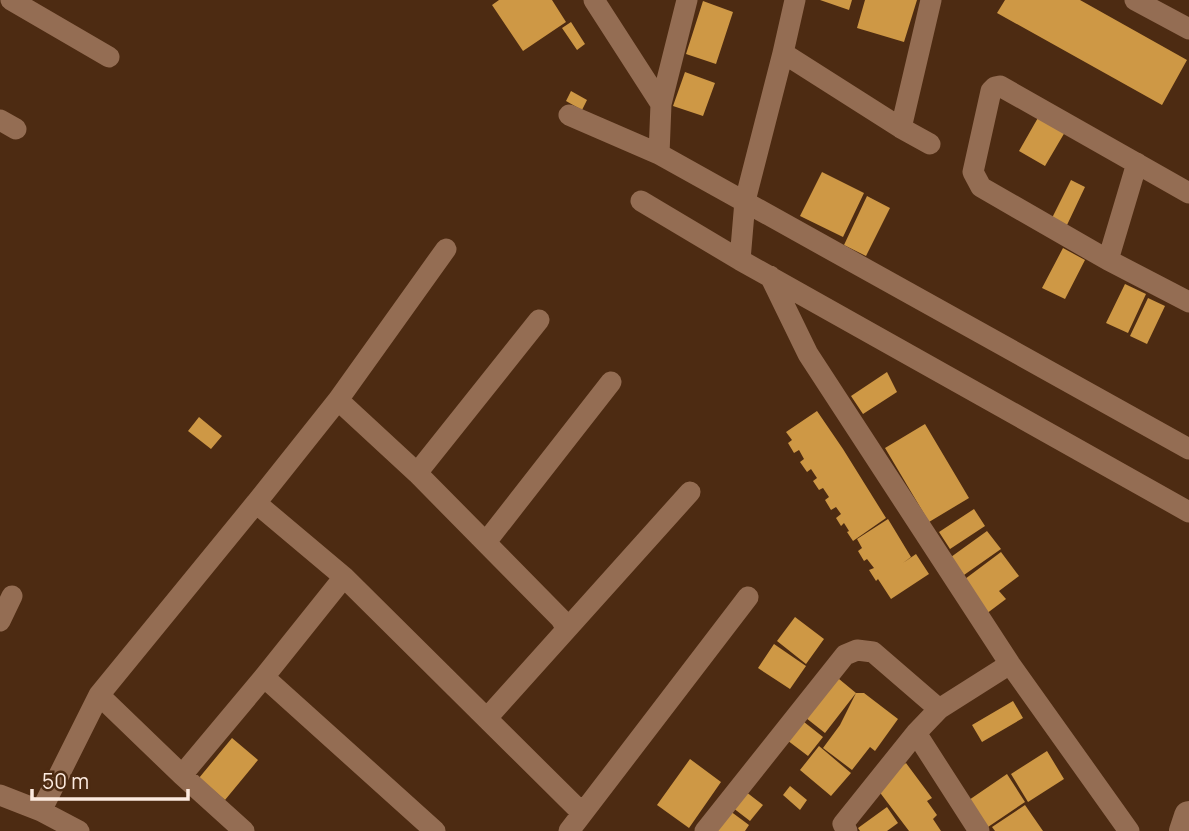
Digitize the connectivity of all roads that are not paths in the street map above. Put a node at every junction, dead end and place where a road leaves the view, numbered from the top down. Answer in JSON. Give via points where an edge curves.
{"nodes":[{"id":1,"x":10,"y":0,"type":"edge"},
{"id":2,"x":594,"y":0,"type":"edge"},
{"id":3,"x":687,"y":0,"type":"edge"},
{"id":4,"x":795,"y":0,"type":"edge"},
{"id":5,"x":931,"y":0,"type":"edge"},
{"id":6,"x":1135,"y":0,"type":"edge"},
{"id":7,"x":1189,"y":29,"type":"edge"},
{"id":8,"x":783,"y":53,"type":"junction"},
{"id":9,"x":109,"y":57,"type":"dead end"},
{"id":10,"x":661,"y":104,"type":"junction"},
{"id":11,"x":569,"y":115,"type":"dead end"},
{"id":12,"x":901,"y":128,"type":"junction"},
{"id":13,"x":930,"y":144,"type":"dead end"},
{"id":14,"x":659,"y":154,"type":"junction"},
{"id":15,"x":1137,"y":163,"type":"junction"},
{"id":16,"x":1189,"y":193,"type":"edge"},
{"id":17,"x":641,"y":201,"type":"dead end"},
{"id":18,"x":745,"y":201,"type":"junction"},
{"id":19,"x":446,"y":249,"type":"dead end"},
{"id":20,"x":740,"y":260,"type":"junction"},
{"id":21,"x":1108,"y":260,"type":"junction"},
{"id":22,"x":770,"y":276,"type":"junction"},
{"id":23,"x":1189,"y":302,"type":"edge"},
{"id":24,"x":538,"y":320,"type":"dead end"},
{"id":25,"x":611,"y":382,"type":"dead end"},
{"id":26,"x":338,"y":400,"type":"junction"},
{"id":27,"x":1188,"y":445,"type":"edge"},
{"id":28,"x":417,"y":472,"type":"junction"},
{"id":29,"x":690,"y":492,"type":"dead end"},
{"id":30,"x":256,"y":503,"type":"junction"},
{"id":31,"x":1189,"y":512,"type":"edge"},
{"id":32,"x":486,"y":542,"type":"junction"},
{"id":33,"x":344,"y":577,"type":"junction"},
{"id":34,"x":12,"y":596,"type":"dead end"},
{"id":35,"x":748,"y":597,"type":"dead end"},
{"id":36,"x":0,"y":621,"type":"edge"},
{"id":37,"x":567,"y":629,"type":"junction"},
{"id":38,"x":1010,"y":664,"type":"junction"},
{"id":39,"x":264,"y":677,"type":"junction"},
{"id":40,"x":99,"y":695,"type":"junction"},
{"id":41,"x":939,"y":709,"type":"junction"},
{"id":42,"x":486,"y":718,"type":"junction"},
{"id":43,"x":916,"y":733,"type":"junction"},
{"id":44,"x":182,"y":775,"type":"junction"},
{"id":45,"x":0,"y":795,"type":"edge"},
{"id":46,"x":41,"y":811,"type":"junction"},
{"id":47,"x":582,"y":813,"type":"junction"},
{"id":48,"x":1189,"y":816,"type":"edge"},
{"id":49,"x":843,"y":829,"type":"edge"},
{"id":50,"x":79,"y":831,"type":"edge"},
{"id":51,"x":244,"y":831,"type":"edge"},
{"id":52,"x":435,"y":831,"type":"edge"},
{"id":53,"x":569,"y":831,"type":"edge"},
{"id":54,"x":705,"y":831,"type":"edge"},
{"id":55,"x":979,"y":831,"type":"edge"},
{"id":56,"x":1129,"y":831,"type":"edge"},
{"id":57,"x":1184,"y":831,"type":"edge"}],
"edges":[{"from":1,"to":9,"type":"street"},
{"from":2,"to":10,"type":"street"},
{"from":3,"to":10,"type":"street"},
{"from":4,"to":8,"type":"street"},
{"from":5,"to":12,"type":"street"},
{"from":6,"to":7,"type":"street"},
{"from":8,"to":12,"type":"street"},
{"from":8,"to":18,"type":"street"},
{"from":10,"to":14,"type":"street"},
{"from":11,"to":14,"type":"street"},
{"from":12,"to":13,"type":"street"},
{"from":14,"to":18,"type":"street"},
{"from":15,"to":16,"type":"street"},
{"from":15,"to":21,"type":"street"},
{"from":15,"to":21,"type":"street","via":[[1000,86],[991,91],[973,172],[981,187]]},
{"from":17,"to":20,"type":"street"},
{"from":18,"to":20,"type":"street"},
{"from":18,"to":27,"type":"street"},
{"from":19,"to":26,"type":"street"},
{"from":20,"to":22,"type":"street"},
{"from":21,"to":23,"type":"street"},
{"from":22,"to":31,"type":"street"},
{"from":22,"to":38,"type":"street","via":[[808,354]]},
{"from":24,"to":28,"type":"street"},
{"from":25,"to":32,"type":"street"},
{"from":26,"to":28,"type":"street"},
{"from":26,"to":30,"type":"street"},
{"from":28,"to":32,"type":"street"},
{"from":29,"to":37,"type":"street"},
{"from":30,"to":33,"type":"street"},
{"from":30,"to":40,"type":"street"},
{"from":32,"to":37,"type":"street"},
{"from":33,"to":39,"type":"street"},
{"from":33,"to":42,"type":"street"},
{"from":34,"to":36,"type":"street"},
{"from":35,"to":47,"type":"street"},
{"from":37,"to":42,"type":"street"},
{"from":38,"to":41,"type":"street"},
{"from":38,"to":56,"type":"street"},
{"from":39,"to":44,"type":"street"},
{"from":39,"to":52,"type":"street"},
{"from":40,"to":44,"type":"street"},
{"from":40,"to":46,"type":"street"},
{"from":41,"to":43,"type":"street"},
{"from":41,"to":54,"type":"street","via":[[873,652],[857,650],[845,655]]},
{"from":42,"to":47,"type":"street"},
{"from":43,"to":49,"type":"street"},
{"from":43,"to":55,"type":"street"},
{"from":44,"to":51,"type":"street"},
{"from":45,"to":46,"type":"street"},
{"from":46,"to":50,"type":"street"},
{"from":47,"to":53,"type":"street"},
{"from":48,"to":57,"type":"street"}]}
